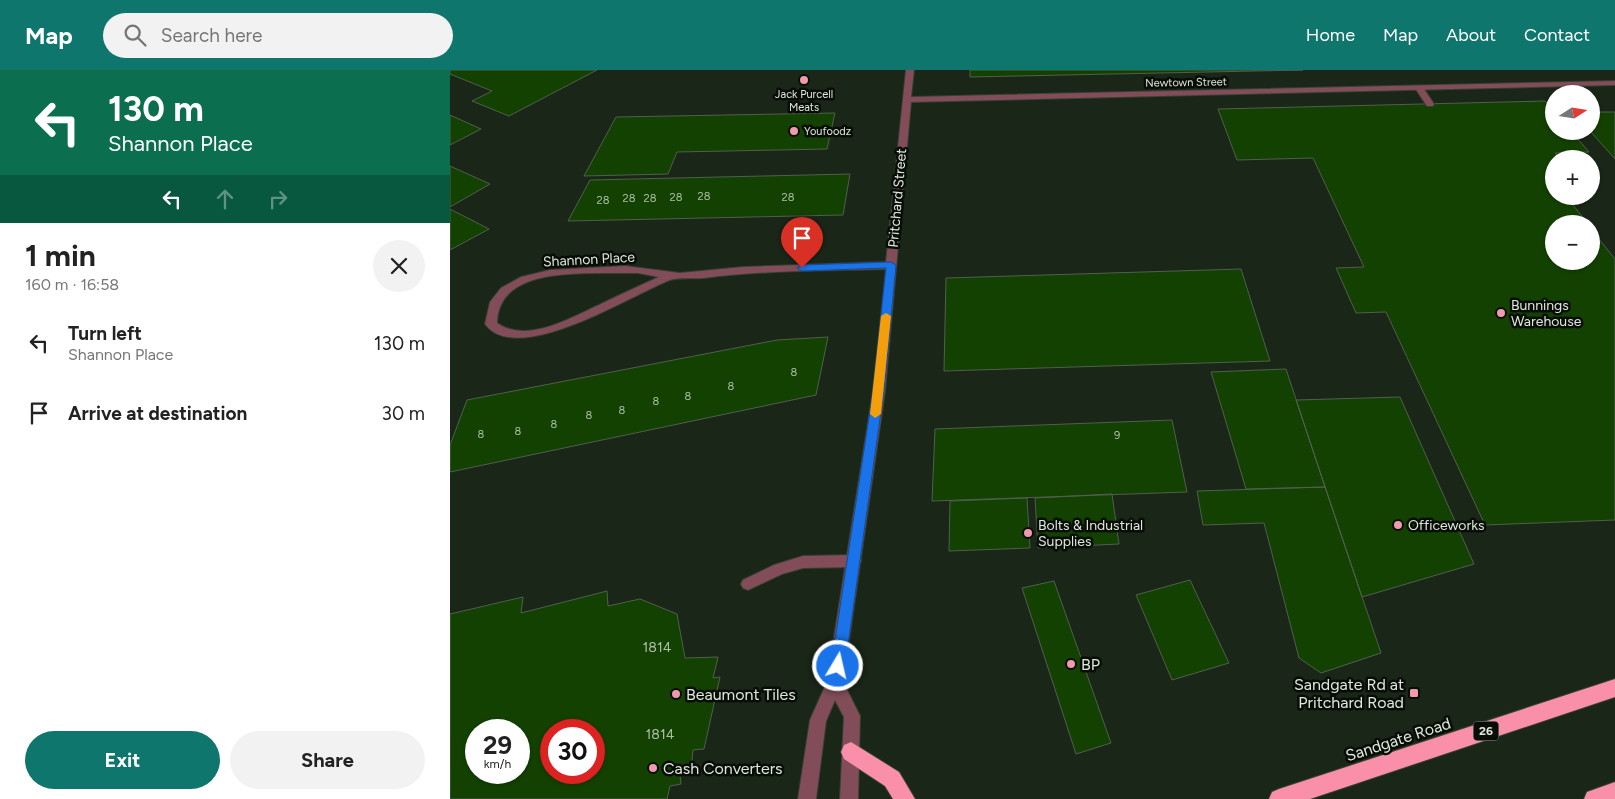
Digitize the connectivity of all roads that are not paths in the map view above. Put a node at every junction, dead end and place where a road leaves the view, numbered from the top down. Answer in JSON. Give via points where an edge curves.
{"nodes":[{"id":1,"x":910,"y":70,"type":"edge"},
{"id":2,"x":1615,"y":83,"type":"edge"},
{"id":3,"x":1419,"y":88,"type":"junction"},
{"id":4,"x":907,"y":100,"type":"junction"},
{"id":5,"x":1430,"y":104,"type":"dead end"},
{"id":6,"x":891,"y":265,"type":"junction"},
{"id":7,"x":672,"y":276,"type":"junction"},
{"id":8,"x":854,"y":561,"type":"junction"},
{"id":9,"x":748,"y":584,"type":"dead end"},
{"id":10,"x":835,"y":683,"type":"junction"},
{"id":11,"x":1615,"y":688,"type":"edge"},
{"id":12,"x":851,"y":752,"type":"junction"},
{"id":13,"x":1615,"y":792,"type":"edge"},
{"id":14,"x":807,"y":799,"type":"edge"},
{"id":15,"x":849,"y":799,"type":"edge"},
{"id":16,"x":905,"y":799,"type":"edge"},
{"id":17,"x":1279,"y":799,"type":"edge"},
{"id":18,"x":1594,"y":799,"type":"edge"}],
"edges":[{"from":1,"to":4,"type":"street","name":"Pritchard Street"},
{"from":2,"to":3,"type":"street","name":"Newtown Street"},
{"from":3,"to":4,"type":"street","name":"Newtown Street"},
{"from":3,"to":5,"type":"street"},
{"from":4,"to":6,"type":"street","name":"Pritchard Street"},
{"from":6,"to":7,"type":"street","name":"Shannon Place"},
{"from":6,"to":8,"type":"street","name":"Pritchard Street","via":[[879,391]]},
{"from":7,"to":7,"type":"street","name":"Shannon Place","via":[[543,332],[511,334],[498,331],[491,324],[495,302],[525,279],[564,272],[639,270]]},
{"from":8,"to":9,"type":"street","via":[[803,562]]},
{"from":8,"to":10,"type":"street","name":"Pritchard Street"},
{"from":10,"to":12,"type":"street","via":[[852,716]]},
{"from":10,"to":14,"type":"street","name":"Pritchard Street","via":[[818,720]]},
{"from":11,"to":17,"type":"highway","name":"Sandgate Road","number":"26"},
{"from":12,"to":15,"type":"street"},
{"from":12,"to":16,"type":"highway","via":[[892,779]]},
{"from":13,"to":18,"type":"highway"}]}
